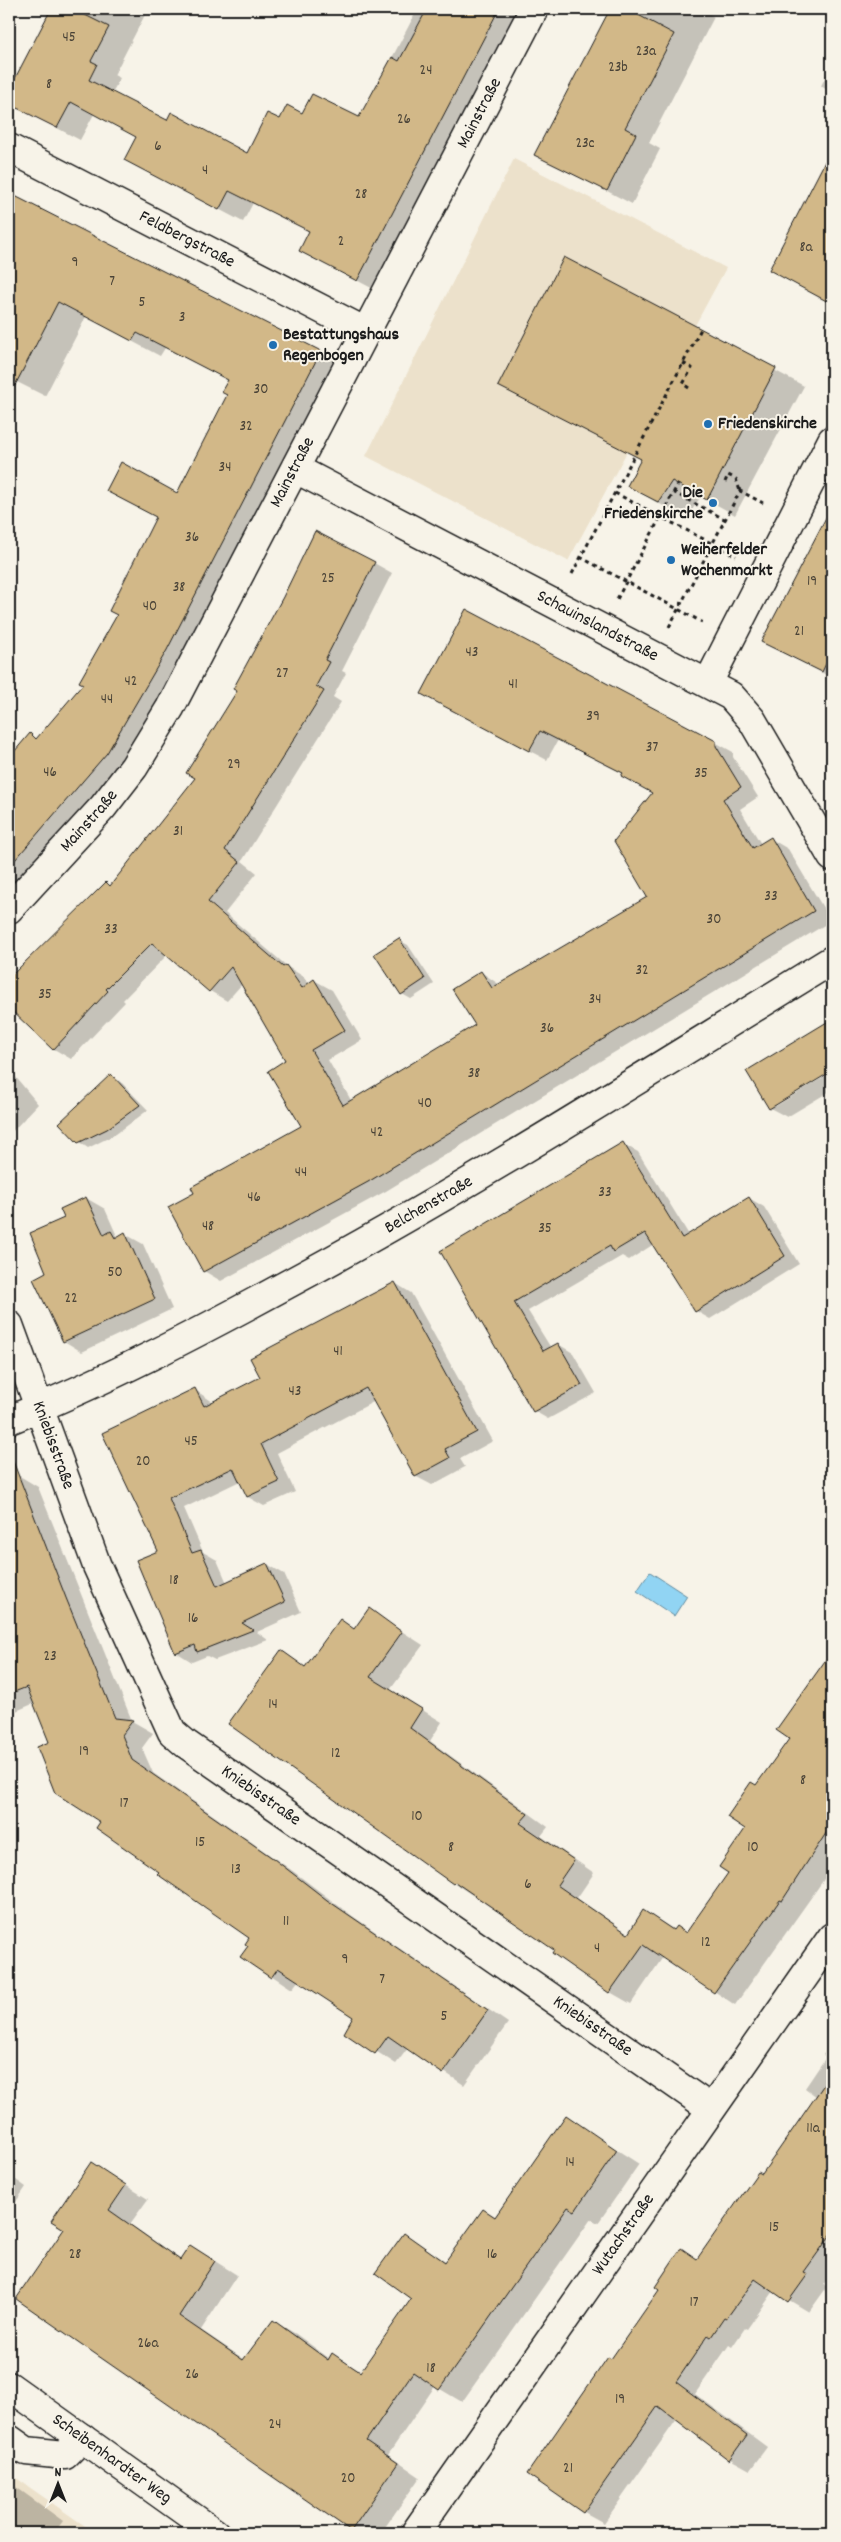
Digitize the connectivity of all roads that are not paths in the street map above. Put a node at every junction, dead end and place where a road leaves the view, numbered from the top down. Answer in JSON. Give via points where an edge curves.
{"nodes":[{"id":1,"x":534,"y":9,"type":"edge"},
{"id":2,"x":9,"y":148,"type":"edge"},
{"id":3,"x":366,"y":332,"type":"junction"},
{"id":4,"x":832,"y":440,"type":"edge"},
{"id":5,"x":296,"y":469,"type":"junction"},
{"id":6,"x":708,"y":683,"type":"junction"},
{"id":7,"x":832,"y":857,"type":"edge"},
{"id":8,"x":9,"y":909,"type":"edge"},
{"id":9,"x":832,"y":960,"type":"edge"},
{"id":10,"x":9,"y":1325,"type":"edge"},
{"id":11,"x":40,"y":1407,"type":"junction"},
{"id":12,"x":9,"y":1420,"type":"edge"},
{"id":13,"x":832,"y":1937,"type":"edge"},
{"id":14,"x":710,"y":2108,"type":"junction"},
{"id":15,"x":9,"y":2386,"type":"edge"},
{"id":16,"x":82,"y":2438,"type":"junction"},
{"id":17,"x":9,"y":2439,"type":"edge"},
{"id":18,"x":215,"y":2533,"type":"edge"},
{"id":19,"x":415,"y":2533,"type":"edge"}],
"edges":[{"from":1,"to":3,"type":"street","name":"Mainstraße"},
{"from":2,"to":3,"type":"street","name":"Feldbergstraße"},
{"from":3,"to":5,"type":"street","name":"Mainstraße"},
{"from":4,"to":6,"type":"street"},
{"from":5,"to":6,"type":"street","name":"Schauinslandstraße"},
{"from":5,"to":8,"type":"street","name":"Mainstraße","via":[[170,708],[134,767],[74,840]]},
{"from":6,"to":7,"type":"street","name":"Schauinslandstraße","via":[[731,696],[752,720]]},
{"from":9,"to":11,"type":"street","name":"Belchenstraße","via":[[377,1236],[176,1343]]},
{"from":10,"to":11,"type":"street","name":"Kniebisstraße"},
{"from":11,"to":12,"type":"street","name":"Belchenstraße"},
{"from":11,"to":14,"type":"street","name":"Kniebisstraße","via":[[97,1566],[172,1732]]},
{"from":13,"to":14,"type":"street","name":"Wutachstraße"},
{"from":14,"to":19,"type":"street","name":"Wutachstraße"},
{"from":15,"to":16,"type":"street","name":"Scheibenhardter Weg"},
{"from":16,"to":17,"type":"street","via":[[65,2455],[26,2451]]},
{"from":16,"to":18,"type":"street","name":"Scheibenhardter Weg"}]}
